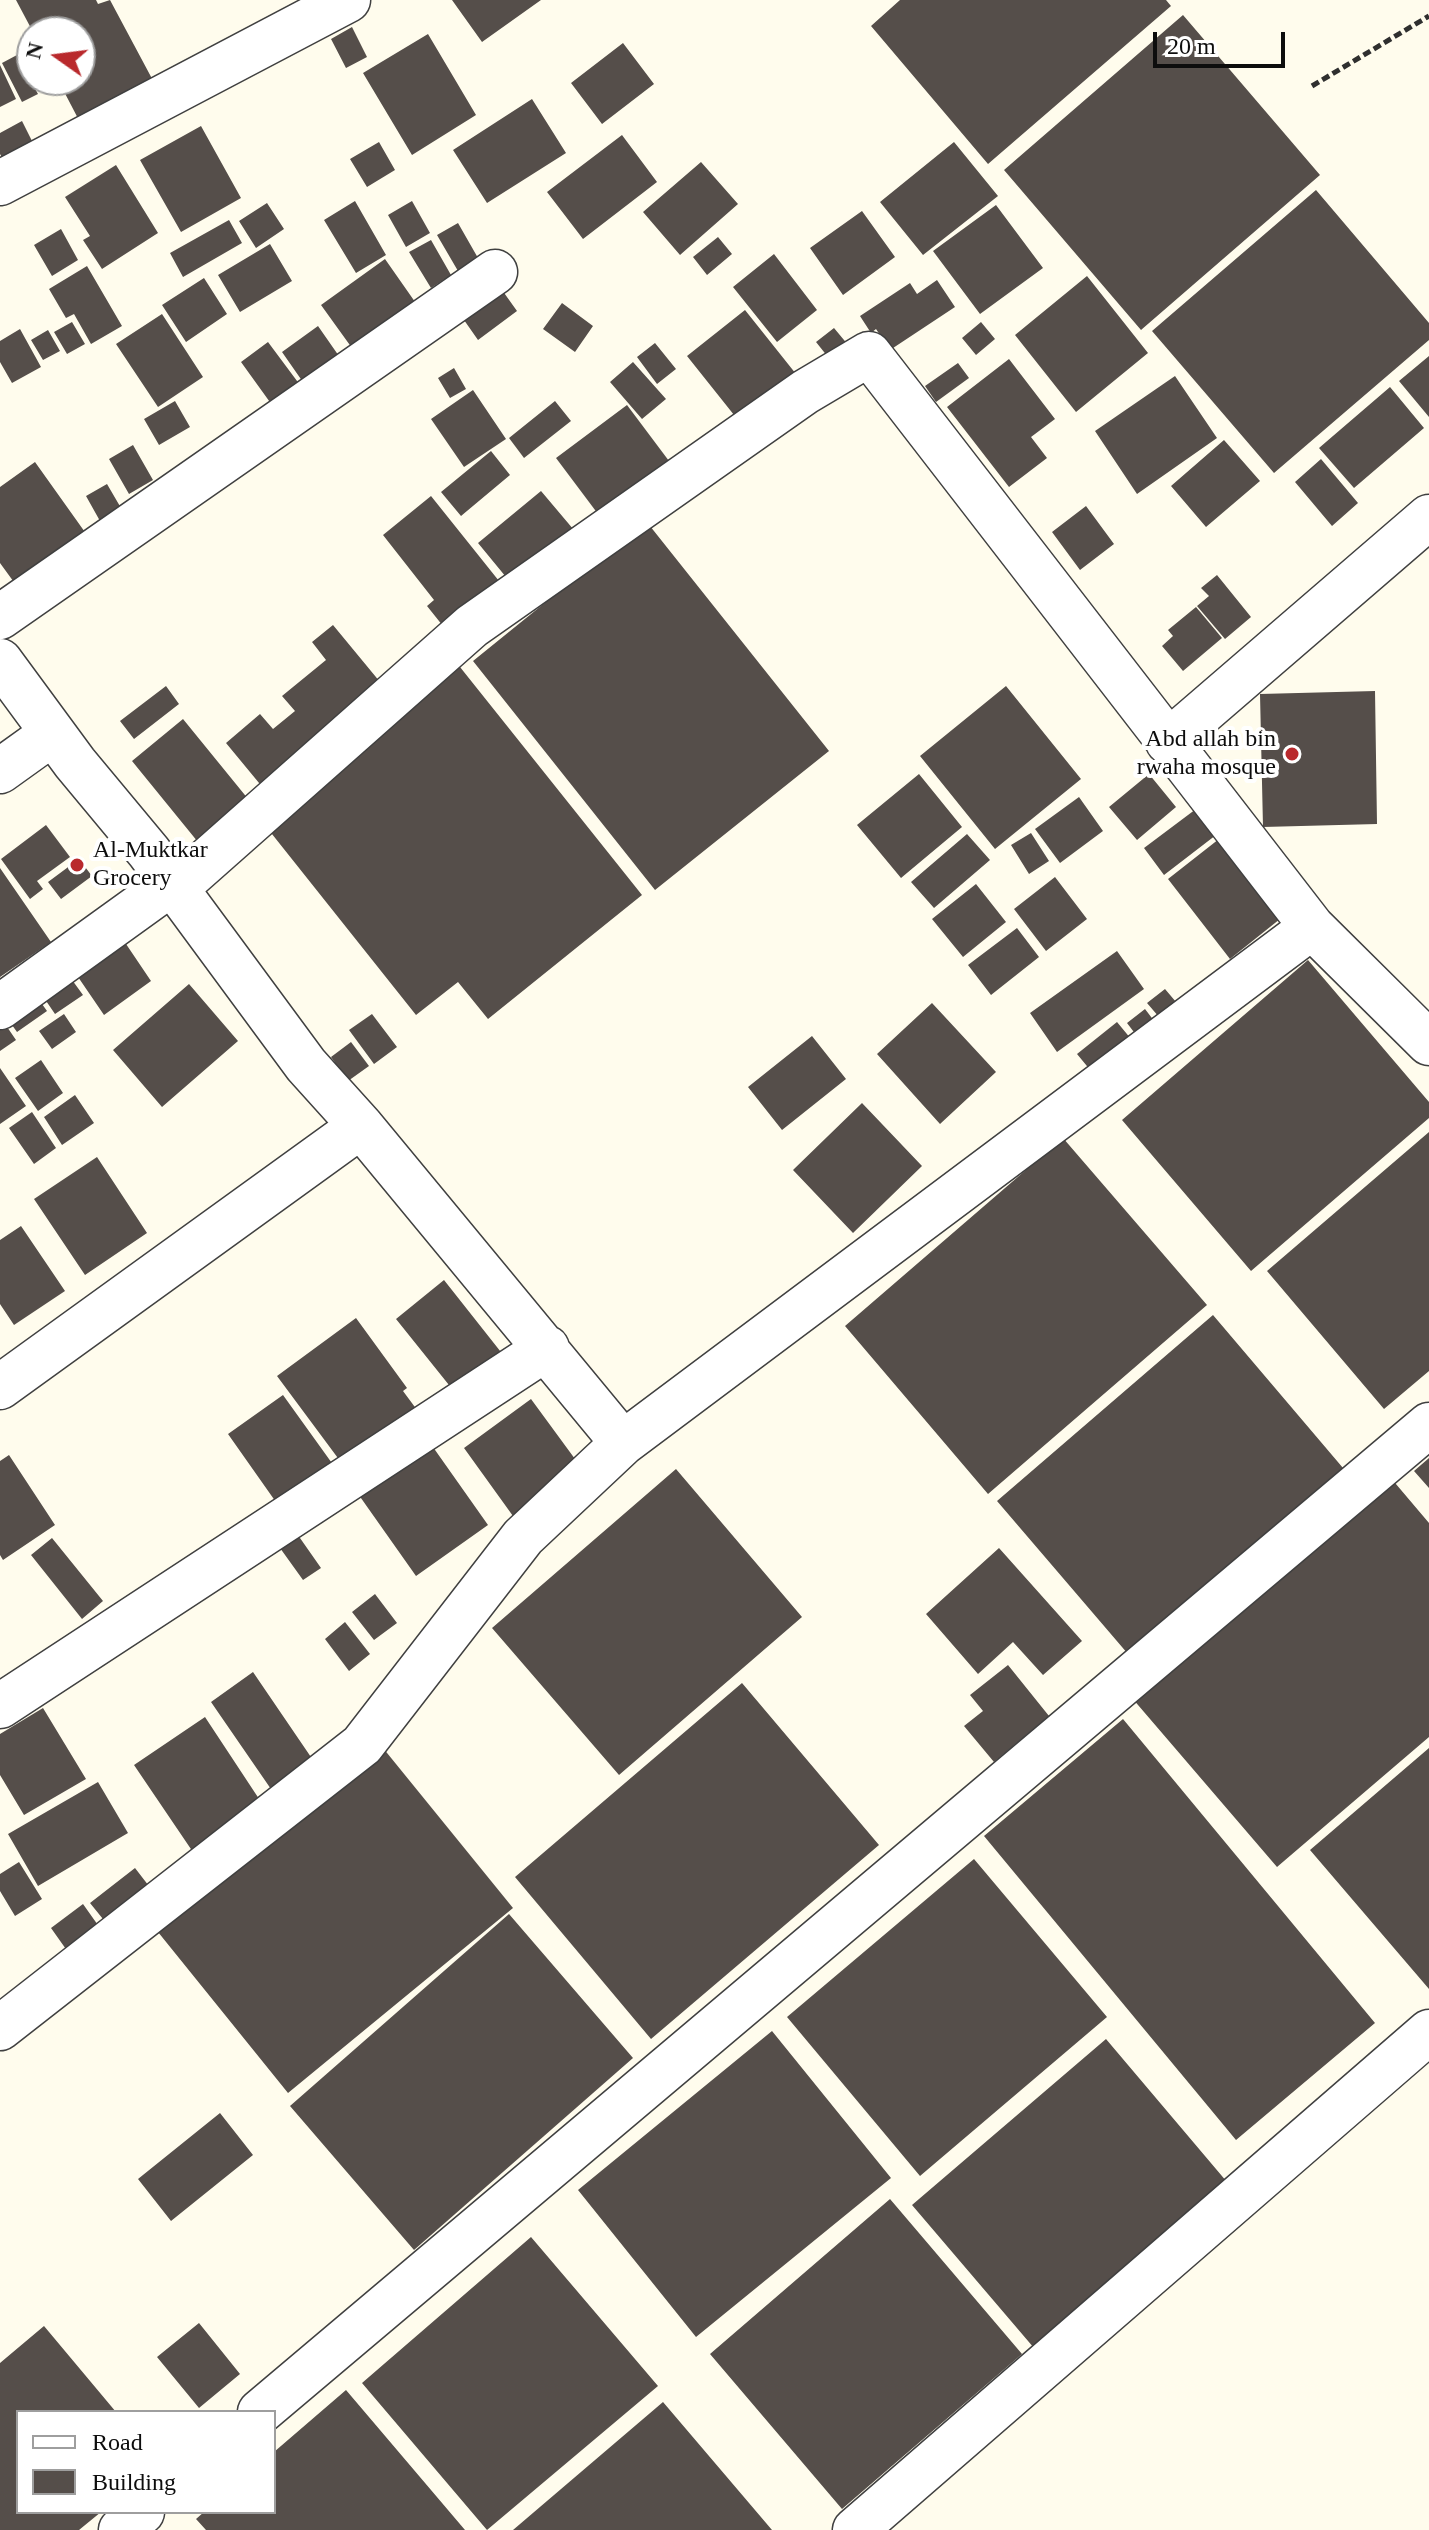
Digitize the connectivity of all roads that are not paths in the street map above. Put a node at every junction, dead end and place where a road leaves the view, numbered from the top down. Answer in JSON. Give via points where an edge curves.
{"nodes":[{"id":1,"x":348,"y":0,"type":"edge"},
{"id":2,"x":0,"y":183,"type":"edge"},
{"id":3,"x":495,"y":272,"type":"dead end"},
{"id":4,"x":1429,"y":517,"type":"edge"},
{"id":5,"x":0,"y":617,"type":"edge"},
{"id":6,"x":0,"y":661,"type":"edge"},
{"id":7,"x":53,"y":733,"type":"junction"},
{"id":8,"x":1168,"y":742,"type":"junction"},
{"id":9,"x":0,"y":771,"type":"edge"},
{"id":10,"x":174,"y":885,"type":"junction"},
{"id":11,"x":1312,"y":927,"type":"junction"},
{"id":12,"x":0,"y":1007,"type":"edge"},
{"id":13,"x":1429,"y":1043,"type":"edge"},
{"id":14,"x":361,"y":1126,"type":"junction"},
{"id":15,"x":547,"y":1348,"type":"junction"},
{"id":16,"x":0,"y":1387,"type":"edge"},
{"id":17,"x":1429,"y":1425,"type":"edge"},
{"id":18,"x":623,"y":1443,"type":"junction"},
{"id":19,"x":0,"y":1706,"type":"edge"},
{"id":20,"x":0,"y":2028,"type":"edge"},
{"id":21,"x":1429,"y":2032,"type":"edge"},
{"id":22,"x":262,"y":2410,"type":"edge"},
{"id":23,"x":140,"y":2514,"type":"edge"},
{"id":24,"x":121,"y":2530,"type":"edge"},
{"id":25,"x":855,"y":2530,"type":"edge"}],
"edges":[{"from":1,"to":2,"type":"street"},
{"from":3,"to":5,"type":"street"},
{"from":4,"to":8,"type":"street"},
{"from":6,"to":7,"type":"street"},
{"from":7,"to":9,"type":"street"},
{"from":7,"to":10,"type":"street"},
{"from":8,"to":10,"type":"street","via":[[869,354],[805,392],[472,626]]},
{"from":8,"to":11,"type":"street"},
{"from":10,"to":12,"type":"street"},
{"from":10,"to":14,"type":"street","via":[[306,1065]]},
{"from":11,"to":13,"type":"street"},
{"from":11,"to":18,"type":"street"},
{"from":14,"to":15,"type":"street"},
{"from":14,"to":16,"type":"street"},
{"from":15,"to":18,"type":"street"},
{"from":15,"to":19,"type":"street"},
{"from":17,"to":22,"type":"street"},
{"from":18,"to":20,"type":"street","via":[[523,1537],[362,1745]]},
{"from":21,"to":25,"type":"street"},
{"from":23,"to":24,"type":"street"}]}
